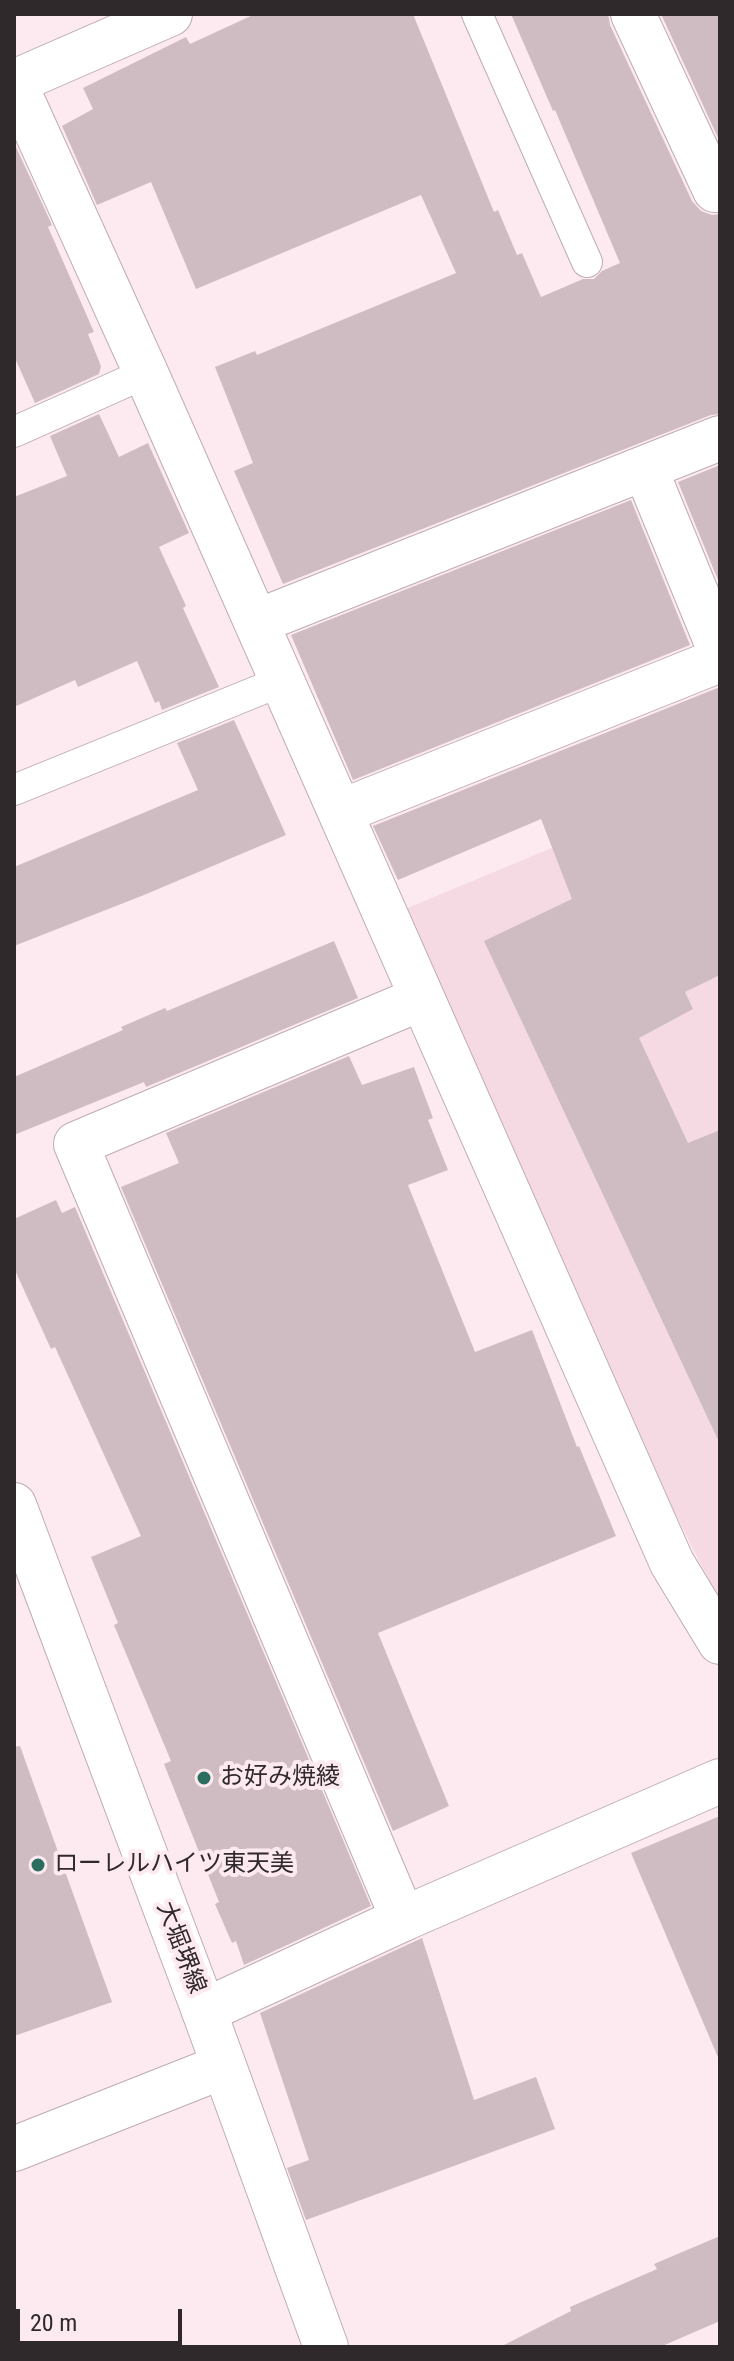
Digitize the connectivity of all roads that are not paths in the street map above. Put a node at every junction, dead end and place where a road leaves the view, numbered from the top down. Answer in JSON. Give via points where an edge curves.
{"nodes":[{"id":1,"x":170,"y":14,"type":"edge"},
{"id":2,"x":477,"y":14,"type":"edge"},
{"id":3,"x":633,"y":14,"type":"edge"},
{"id":4,"x":715,"y":190,"type":"dead end"},
{"id":5,"x":587,"y":262,"type":"dead end"},
{"id":6,"x":146,"y":373,"type":"junction"},
{"id":7,"x":14,"y":432,"type":"edge"},
{"id":8,"x":720,"y":438,"type":"edge"},
{"id":9,"x":645,"y":468,"type":"junction"},
{"id":10,"x":256,"y":622,"type":"junction"},
{"id":11,"x":720,"y":651,"type":"edge"},
{"id":12,"x":720,"y":660,"type":"edge"},
{"id":13,"x":282,"y":681,"type":"junction"},
{"id":14,"x":14,"y":790,"type":"edge"},
{"id":15,"x":340,"y":812,"type":"junction"},
{"id":16,"x":422,"y":998,"type":"junction"},
{"id":17,"x":14,"y":1505,"type":"edge"},
{"id":18,"x":720,"y":1642,"type":"edge"},
{"id":19,"x":720,"y":1781,"type":"edge"},
{"id":20,"x":403,"y":1919,"type":"junction"},
{"id":21,"x":204,"y":2011,"type":"junction"},
{"id":22,"x":224,"y":2066,"type":"junction"},
{"id":23,"x":14,"y":2149,"type":"edge"},
{"id":24,"x":326,"y":2347,"type":"edge"}],
"edges":[{"from":1,"to":6,"type":"street","via":[[14,82]]},
{"from":2,"to":5,"type":"lane"},
{"from":3,"to":4,"type":"street"},
{"from":6,"to":7,"type":"lane"},
{"from":6,"to":10,"type":"street"},
{"from":8,"to":9,"type":"street"},
{"from":9,"to":10,"type":"street"},
{"from":9,"to":11,"type":"street"},
{"from":10,"to":13,"type":"street"},
{"from":12,"to":15,"type":"street"},
{"from":13,"to":14,"type":"lane"},
{"from":13,"to":15,"type":"street"},
{"from":15,"to":16,"type":"street"},
{"from":16,"to":18,"type":"street","via":[[672,1563]]},
{"from":16,"to":20,"type":"street","via":[[76,1144]]},
{"from":17,"to":21,"type":"street","name":"大堀堺線"},
{"from":19,"to":20,"type":"street"},
{"from":20,"to":21,"type":"street"},
{"from":21,"to":22,"type":"street","name":"大堀堺線"},
{"from":22,"to":23,"type":"street"},
{"from":22,"to":24,"type":"street","name":"大堀堺線"}]}
